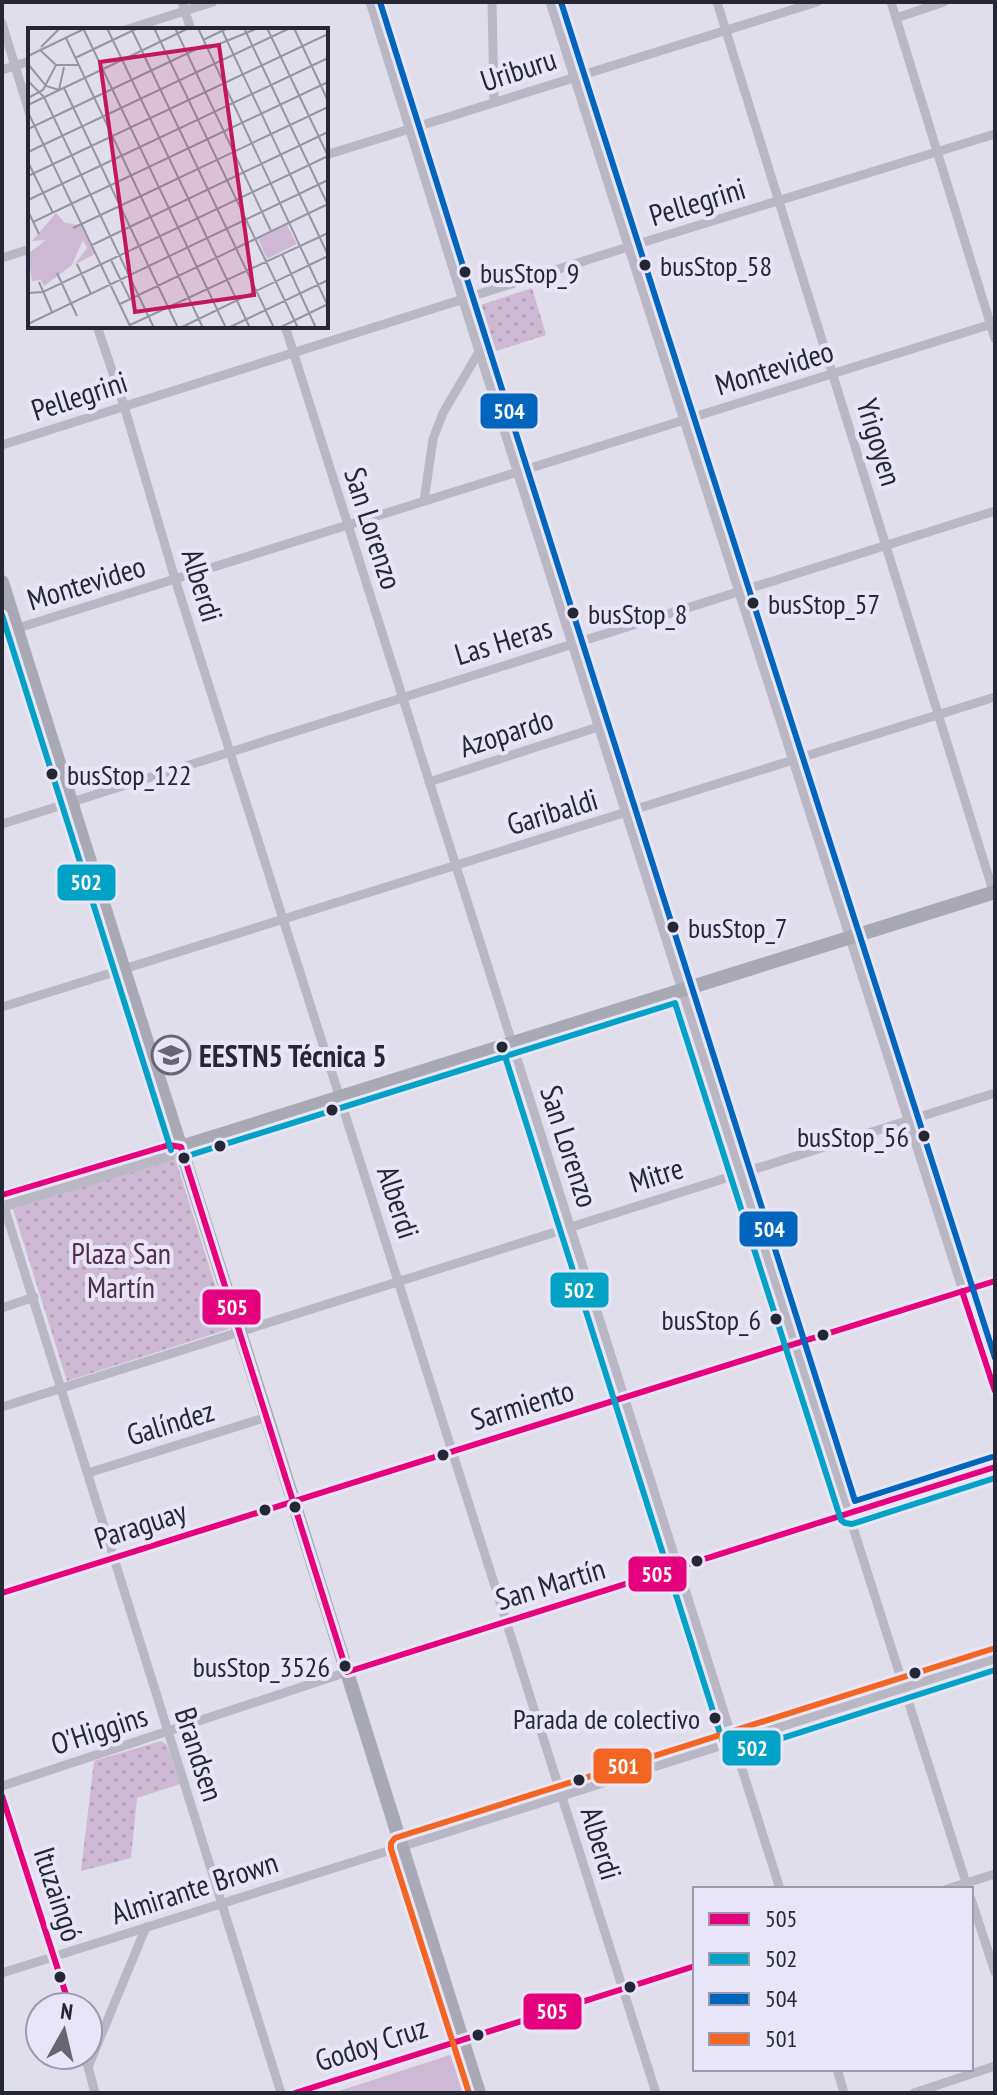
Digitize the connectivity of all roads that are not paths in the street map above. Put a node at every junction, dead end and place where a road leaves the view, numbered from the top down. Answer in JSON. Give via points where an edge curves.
{"nodes":[{"id":1,"x":213,"y":2,"type":"edge"},
{"id":2,"x":370,"y":2,"type":"edge"},
{"id":3,"x":492,"y":2,"type":"edge"},
{"id":4,"x":550,"y":2,"type":"edge"},
{"id":5,"x":717,"y":2,"type":"edge"},
{"id":6,"x":817,"y":2,"type":"edge"},
{"id":7,"x":891,"y":2,"type":"edge"},
{"id":8,"x":944,"y":2,"type":"edge"},
{"id":9,"x":183,"y":6,"type":"edge"},
{"id":10,"x":896,"y":18,"type":"junction"},
{"id":11,"x":2,"y":23,"type":"edge"},
{"id":12,"x":130,"y":28,"type":"edge"},
{"id":13,"x":190,"y":28,"type":"edge"},
{"id":14,"x":726,"y":31,"type":"junction"},
{"id":15,"x":28,"y":62,"type":"edge"},
{"id":16,"x":15,"y":66,"type":"junction"},
{"id":17,"x":2,"y":70,"type":"edge"},
{"id":18,"x":574,"y":77,"type":"junction"},
{"id":19,"x":494,"y":102,"type":"junction"},
{"id":20,"x":28,"y":108,"type":"edge"},
{"id":21,"x":410,"y":128,"type":"junction"},
{"id":22,"x":995,"y":134,"type":"edge"},
{"id":23,"x":937,"y":152,"type":"junction"},
{"id":24,"x":328,"y":154,"type":"edge"},
{"id":25,"x":779,"y":201,"type":"junction"},
{"id":26,"x":628,"y":247,"type":"junction"},
{"id":27,"x":28,"y":250,"type":"edge"},
{"id":28,"x":2,"y":258,"type":"edge"},
{"id":29,"x":463,"y":301,"type":"junction"},
{"id":30,"x":993,"y":323,"type":"edge"},
{"id":31,"x":98,"y":328,"type":"edge"},
{"id":32,"x":286,"y":328,"type":"edge"},
{"id":33,"x":995,"y":339,"type":"edge"},
{"id":34,"x":480,"y":350,"type":"junction"},
{"id":35,"x":294,"y":354,"type":"junction"},
{"id":36,"x":833,"y":373,"type":"junction"},
{"id":37,"x":124,"y":406,"type":"junction"},
{"id":38,"x":683,"y":420,"type":"junction"},
{"id":39,"x":2,"y":445,"type":"edge"},
{"id":40,"x":517,"y":472,"type":"junction"},
{"id":41,"x":424,"y":501,"type":"junction"},
{"id":42,"x":995,"y":511,"type":"edge"},
{"id":43,"x":348,"y":525,"type":"junction"},
{"id":44,"x":887,"y":545,"type":"junction"},
{"id":45,"x":175,"y":579,"type":"junction"},
{"id":46,"x":2,"y":582,"type":"edge"},
{"id":47,"x":738,"y":591,"type":"junction"},
{"id":48,"x":9,"y":631,"type":"edge"},
{"id":49,"x":572,"y":644,"type":"junction"},
{"id":50,"x":402,"y":697,"type":"junction"},
{"id":51,"x":995,"y":697,"type":"edge"},
{"id":52,"x":939,"y":714,"type":"junction"},
{"id":53,"x":598,"y":727,"type":"junction"},
{"id":54,"x":230,"y":751,"type":"junction"},
{"id":55,"x":792,"y":760,"type":"junction"},
{"id":56,"x":429,"y":782,"type":"junction"},
{"id":57,"x":71,"y":802,"type":"junction"},
{"id":58,"x":626,"y":813,"type":"junction"},
{"id":59,"x":2,"y":824,"type":"edge"},
{"id":60,"x":456,"y":866,"type":"junction"},
{"id":61,"x":994,"y":894,"type":"edge"},
{"id":62,"x":284,"y":920,"type":"junction"},
{"id":63,"x":849,"y":938,"type":"junction"},
{"id":64,"x":124,"y":970,"type":"junction"},
{"id":65,"x":682,"y":991,"type":"junction"},
{"id":66,"x":2,"y":1007,"type":"edge"},
{"id":67,"x":512,"y":1044,"type":"junction"},
{"id":68,"x":995,"y":1093,"type":"edge"},
{"id":69,"x":340,"y":1097,"type":"junction"},
{"id":70,"x":908,"y":1120,"type":"junction"},
{"id":71,"x":181,"y":1147,"type":"junction"},
{"id":72,"x":740,"y":1173,"type":"junction"},
{"id":73,"x":2,"y":1202,"type":"edge"},
{"id":74,"x":570,"y":1226,"type":"junction"},
{"id":75,"x":398,"y":1280,"type":"junction"},
{"id":76,"x":995,"y":1281,"type":"edge"},
{"id":77,"x":962,"y":1291,"type":"junction"},
{"id":78,"x":34,"y":1297,"type":"junction"},
{"id":79,"x":2,"y":1308,"type":"edge"},
{"id":80,"x":240,"y":1330,"type":"junction"},
{"id":81,"x":794,"y":1344,"type":"junction"},
{"id":82,"x":62,"y":1388,"type":"junction"},
{"id":83,"x":995,"y":1391,"type":"edge"},
{"id":84,"x":624,"y":1397,"type":"junction"},
{"id":85,"x":2,"y":1407,"type":"edge"},
{"id":86,"x":267,"y":1417,"type":"junction"},
{"id":87,"x":452,"y":1451,"type":"junction"},
{"id":88,"x":995,"y":1467,"type":"edge"},
{"id":89,"x":88,"y":1473,"type":"junction"},
{"id":90,"x":293,"y":1501,"type":"junction"},
{"id":91,"x":849,"y":1514,"type":"junction"},
{"id":92,"x":113,"y":1558,"type":"junction"},
{"id":93,"x":679,"y":1568,"type":"junction"},
{"id":94,"x":2,"y":1593,"type":"edge"},
{"id":95,"x":507,"y":1622,"type":"junction"},
{"id":96,"x":995,"y":1659,"type":"edge"},
{"id":97,"x":347,"y":1672,"type":"junction"},
{"id":98,"x":904,"y":1688,"type":"junction"},
{"id":99,"x":168,"y":1733,"type":"junction"},
{"id":100,"x":733,"y":1743,"type":"junction"},
{"id":101,"x":2,"y":1786,"type":"edge"},
{"id":102,"x":2,"y":1796,"type":"edge"},
{"id":103,"x":562,"y":1796,"type":"junction"},
{"id":104,"x":401,"y":1846,"type":"junction"},
{"id":105,"x":995,"y":1874,"type":"edge"},
{"id":106,"x":967,"y":1886,"type":"edge"},
{"id":107,"x":779,"y":1887,"type":"edge"},
{"id":108,"x":223,"y":1902,"type":"junction"},
{"id":109,"x":973,"y":1905,"type":"edge"},
{"id":110,"x":146,"y":1927,"type":"junction"},
{"id":111,"x":54,"y":1958,"type":"junction"},
{"id":112,"x":693,"y":1967,"type":"edge"},
{"id":113,"x":995,"y":1972,"type":"edge"},
{"id":114,"x":2,"y":1973,"type":"edge"},
{"id":115,"x":622,"y":1988,"type":"junction"},
{"id":116,"x":65,"y":1991,"type":"edge"},
{"id":117,"x":104,"y":2028,"type":"edge"},
{"id":118,"x":461,"y":2039,"type":"junction"},
{"id":119,"x":995,"y":2066,"type":"edge"},
{"id":120,"x":89,"y":2071,"type":"edge"},
{"id":121,"x":838,"y":2071,"type":"edge"},
{"id":122,"x":95,"y":2093,"type":"edge"},
{"id":123,"x":281,"y":2093,"type":"edge"},
{"id":124,"x":295,"y":2093,"type":"edge"},
{"id":125,"x":479,"y":2093,"type":"edge"},
{"id":126,"x":656,"y":2093,"type":"edge"},
{"id":127,"x":844,"y":2093,"type":"edge"},
{"id":128,"x":914,"y":2093,"type":"edge"}],
"edges":[{"from":1,"to":9,"type":"street"},
{"from":2,"to":21,"type":"street"},
{"from":3,"to":19,"type":"street"},
{"from":4,"to":18,"type":"street"},
{"from":5,"to":14,"type":"street","name":"Yrigoyen"},
{"from":6,"to":14,"type":"street","name":"Uriburu"},
{"from":7,"to":10,"type":"street"},
{"from":8,"to":10,"type":"street"},
{"from":9,"to":12,"type":"street"},
{"from":9,"to":13,"type":"street"},
{"from":10,"to":23,"type":"street"},
{"from":11,"to":16,"type":"street"},
{"from":14,"to":18,"type":"street","name":"Uriburu"},
{"from":14,"to":25,"type":"street","name":"Yrigoyen"},
{"from":15,"to":16,"type":"street"},
{"from":16,"to":17,"type":"street"},
{"from":16,"to":20,"type":"street"},
{"from":18,"to":19,"type":"street","name":"Uriburu"},
{"from":18,"to":26,"type":"street"},
{"from":19,"to":21,"type":"street","name":"Uriburu"},
{"from":21,"to":24,"type":"street","name":"Uriburu"},
{"from":21,"to":29,"type":"street"},
{"from":22,"to":23,"type":"street","name":"Pellegrini"},
{"from":23,"to":25,"type":"street","name":"Pellegrini"},
{"from":23,"to":30,"type":"street"},
{"from":25,"to":26,"type":"street","name":"Pellegrini"},
{"from":25,"to":36,"type":"street","name":"Yrigoyen"},
{"from":26,"to":29,"type":"street","name":"Pellegrini"},
{"from":26,"to":38,"type":"street"},
{"from":27,"to":28,"type":"street"},
{"from":29,"to":34,"type":"street"},
{"from":29,"to":35,"type":"street","name":"Pellegrini"},
{"from":30,"to":33,"type":"street"},
{"from":30,"to":36,"type":"street","name":"Montevideo"},
{"from":31,"to":37,"type":"street","name":"Alberdi"},
{"from":32,"to":35,"type":"street","name":"San Lorenzo"},
{"from":34,"to":40,"type":"street"},
{"from":34,"to":41,"type":"street","via":[[433,439]]},
{"from":35,"to":37,"type":"street","name":"Pellegrini"},
{"from":35,"to":43,"type":"street","name":"San Lorenzo"},
{"from":36,"to":38,"type":"street","name":"Montevideo"},
{"from":36,"to":44,"type":"street","name":"Yrigoyen"},
{"from":37,"to":39,"type":"street","name":"Pellegrini"},
{"from":37,"to":45,"type":"street","name":"Alberdi"},
{"from":38,"to":40,"type":"street","name":"Montevideo"},
{"from":38,"to":47,"type":"street"},
{"from":40,"to":41,"type":"street","name":"Montevideo"},
{"from":40,"to":49,"type":"street"},
{"from":41,"to":43,"type":"street","name":"Montevideo"},
{"from":42,"to":44,"type":"street","name":"Las Heras"},
{"from":43,"to":45,"type":"street","name":"Montevideo"},
{"from":43,"to":50,"type":"street","name":"San Lorenzo"},
{"from":44,"to":47,"type":"street","name":"Las Heras"},
{"from":44,"to":52,"type":"street","name":"Yrigoyen"},
{"from":45,"to":48,"type":"street","name":"Montevideo"},
{"from":45,"to":54,"type":"street","name":"Alberdi"},
{"from":46,"to":48,"type":"main road"},
{"from":47,"to":49,"type":"street","name":"Las Heras"},
{"from":47,"to":55,"type":"street"},
{"from":48,"to":57,"type":"main road"},
{"from":49,"to":50,"type":"street","name":"Las Heras"},
{"from":49,"to":53,"type":"street"},
{"from":50,"to":54,"type":"street","name":"Las Heras"},
{"from":50,"to":56,"type":"street","name":"San Lorenzo"},
{"from":51,"to":52,"type":"street","name":"Garibaldi"},
{"from":52,"to":55,"type":"street","name":"Garibaldi"},
{"from":52,"to":61,"type":"street","name":"Yrigoyen"},
{"from":53,"to":56,"type":"street","name":"Azopardo"},
{"from":53,"to":58,"type":"street"},
{"from":54,"to":57,"type":"street","name":"Las Heras"},
{"from":54,"to":62,"type":"street","name":"Alberdi"},
{"from":55,"to":58,"type":"street","name":"Garibaldi"},
{"from":55,"to":63,"type":"street"},
{"from":56,"to":60,"type":"street","name":"San Lorenzo"},
{"from":57,"to":59,"type":"street","name":"Las Heras"},
{"from":57,"to":64,"type":"main road"},
{"from":58,"to":60,"type":"street","name":"Garibaldi"},
{"from":58,"to":65,"type":"street"},
{"from":60,"to":62,"type":"street","name":"Garibaldi"},
{"from":60,"to":67,"type":"street","name":"San Lorenzo"},
{"from":61,"to":63,"type":"main road"},
{"from":62,"to":64,"type":"street","name":"Garibaldi"},
{"from":62,"to":69,"type":"street","name":"Alberdi"},
{"from":63,"to":65,"type":"main road"},
{"from":63,"to":70,"type":"street"},
{"from":64,"to":66,"type":"street","name":"Garibaldi"},
{"from":64,"to":71,"type":"main road"},
{"from":65,"to":67,"type":"main road"},
{"from":65,"to":72,"type":"street"},
{"from":67,"to":69,"type":"main road"},
{"from":67,"to":74,"type":"street","name":"San Lorenzo"},
{"from":68,"to":70,"type":"street","name":"Mitre"},
{"from":69,"to":71,"type":"main road"},
{"from":69,"to":75,"type":"street","name":"Alberdi"},
{"from":70,"to":72,"type":"street","name":"Mitre"},
{"from":70,"to":77,"type":"street"},
{"from":71,"to":73,"type":"street","via":[[169,1145]]},
{"from":71,"to":80,"type":"main road"},
{"from":72,"to":74,"type":"street","name":"Mitre"},
{"from":72,"to":81,"type":"street"},
{"from":73,"to":78,"type":"street","name":"Brandsen"},
{"from":74,"to":75,"type":"street","name":"Mitre"},
{"from":74,"to":84,"type":"street","name":"San Lorenzo"},
{"from":75,"to":80,"type":"street","name":"Mitre"},
{"from":75,"to":87,"type":"street","name":"Alberdi"},
{"from":76,"to":77,"type":"street","name":"Sarmiento"},
{"from":77,"to":81,"type":"street","name":"Sarmiento"},
{"from":77,"to":83,"type":"street"},
{"from":78,"to":79,"type":"street"},
{"from":78,"to":82,"type":"street","name":"Brandsen"},
{"from":80,"to":82,"type":"street","name":"Mitre"},
{"from":80,"to":86,"type":"main road"},
{"from":81,"to":84,"type":"street","name":"Sarmiento"},
{"from":81,"to":91,"type":"street"},
{"from":82,"to":85,"type":"street","name":"Mitre"},
{"from":82,"to":89,"type":"street","name":"Brandsen"},
{"from":84,"to":87,"type":"street","name":"Sarmiento"},
{"from":84,"to":93,"type":"street","name":"San Lorenzo"},
{"from":86,"to":89,"type":"street","name":"Galíndez"},
{"from":86,"to":90,"type":"main road"},
{"from":87,"to":90,"type":"street","name":"Sarmiento"},
{"from":87,"to":95,"type":"street","name":"Alberdi"},
{"from":88,"to":91,"type":"street","name":"San Martín"},
{"from":89,"to":92,"type":"street","name":"Brandsen"},
{"from":90,"to":92,"type":"street","name":"Paraguay"},
{"from":90,"to":97,"type":"main road"},
{"from":91,"to":93,"type":"street","name":"San Martín"},
{"from":91,"to":98,"type":"street"},
{"from":92,"to":94,"type":"street","name":"Paraguay"},
{"from":92,"to":99,"type":"street","name":"Brandsen"},
{"from":93,"to":95,"type":"street","name":"San Martín"},
{"from":93,"to":100,"type":"street","name":"San Lorenzo"},
{"from":95,"to":97,"type":"street","name":"San Martín"},
{"from":95,"to":103,"type":"street","name":"Alberdi"},
{"from":96,"to":98,"type":"street","name":"Almirante Brown"},
{"from":97,"to":99,"type":"street","name":"O'Higgins"},
{"from":97,"to":104,"type":"main road"},
{"from":98,"to":100,"type":"street","name":"Almirante Brown"},
{"from":98,"to":106,"type":"street"},
{"from":99,"to":101,"type":"street","name":"O'Higgins"},
{"from":99,"to":108,"type":"street","name":"Brandsen"},
{"from":100,"to":103,"type":"street","name":"Almirante Brown"},
{"from":100,"to":107,"type":"street","name":"San Lorenzo"},
{"from":102,"to":111,"type":"street","name":"Ituzaingó"},
{"from":103,"to":104,"type":"street","name":"Almirante Brown"},
{"from":103,"to":115,"type":"street","name":"Alberdi"},
{"from":104,"to":108,"type":"street","name":"Almirante Brown"},
{"from":104,"to":118,"type":"main road"},
{"from":105,"to":106,"type":"street"},
{"from":108,"to":110,"type":"street","name":"Almirante Brown"},
{"from":108,"to":123,"type":"street","name":"Brandsen"},
{"from":109,"to":113,"type":"street"},
{"from":110,"to":111,"type":"street","name":"Almirante Brown"},
{"from":110,"to":117,"type":"street"},
{"from":111,"to":114,"type":"street","name":"Almirante Brown"},
{"from":111,"to":116,"type":"street","name":"Ituzaingó"},
{"from":112,"to":115,"type":"street","name":"Godoy Cruz"},
{"from":115,"to":118,"type":"street","name":"Godoy Cruz"},
{"from":115,"to":126,"type":"street","name":"Alberdi"},
{"from":118,"to":124,"type":"street","name":"Godoy Cruz"},
{"from":118,"to":125,"type":"main road"},
{"from":119,"to":128,"type":"street"},
{"from":120,"to":122,"type":"street"},
{"from":121,"to":127,"type":"street"}]}
